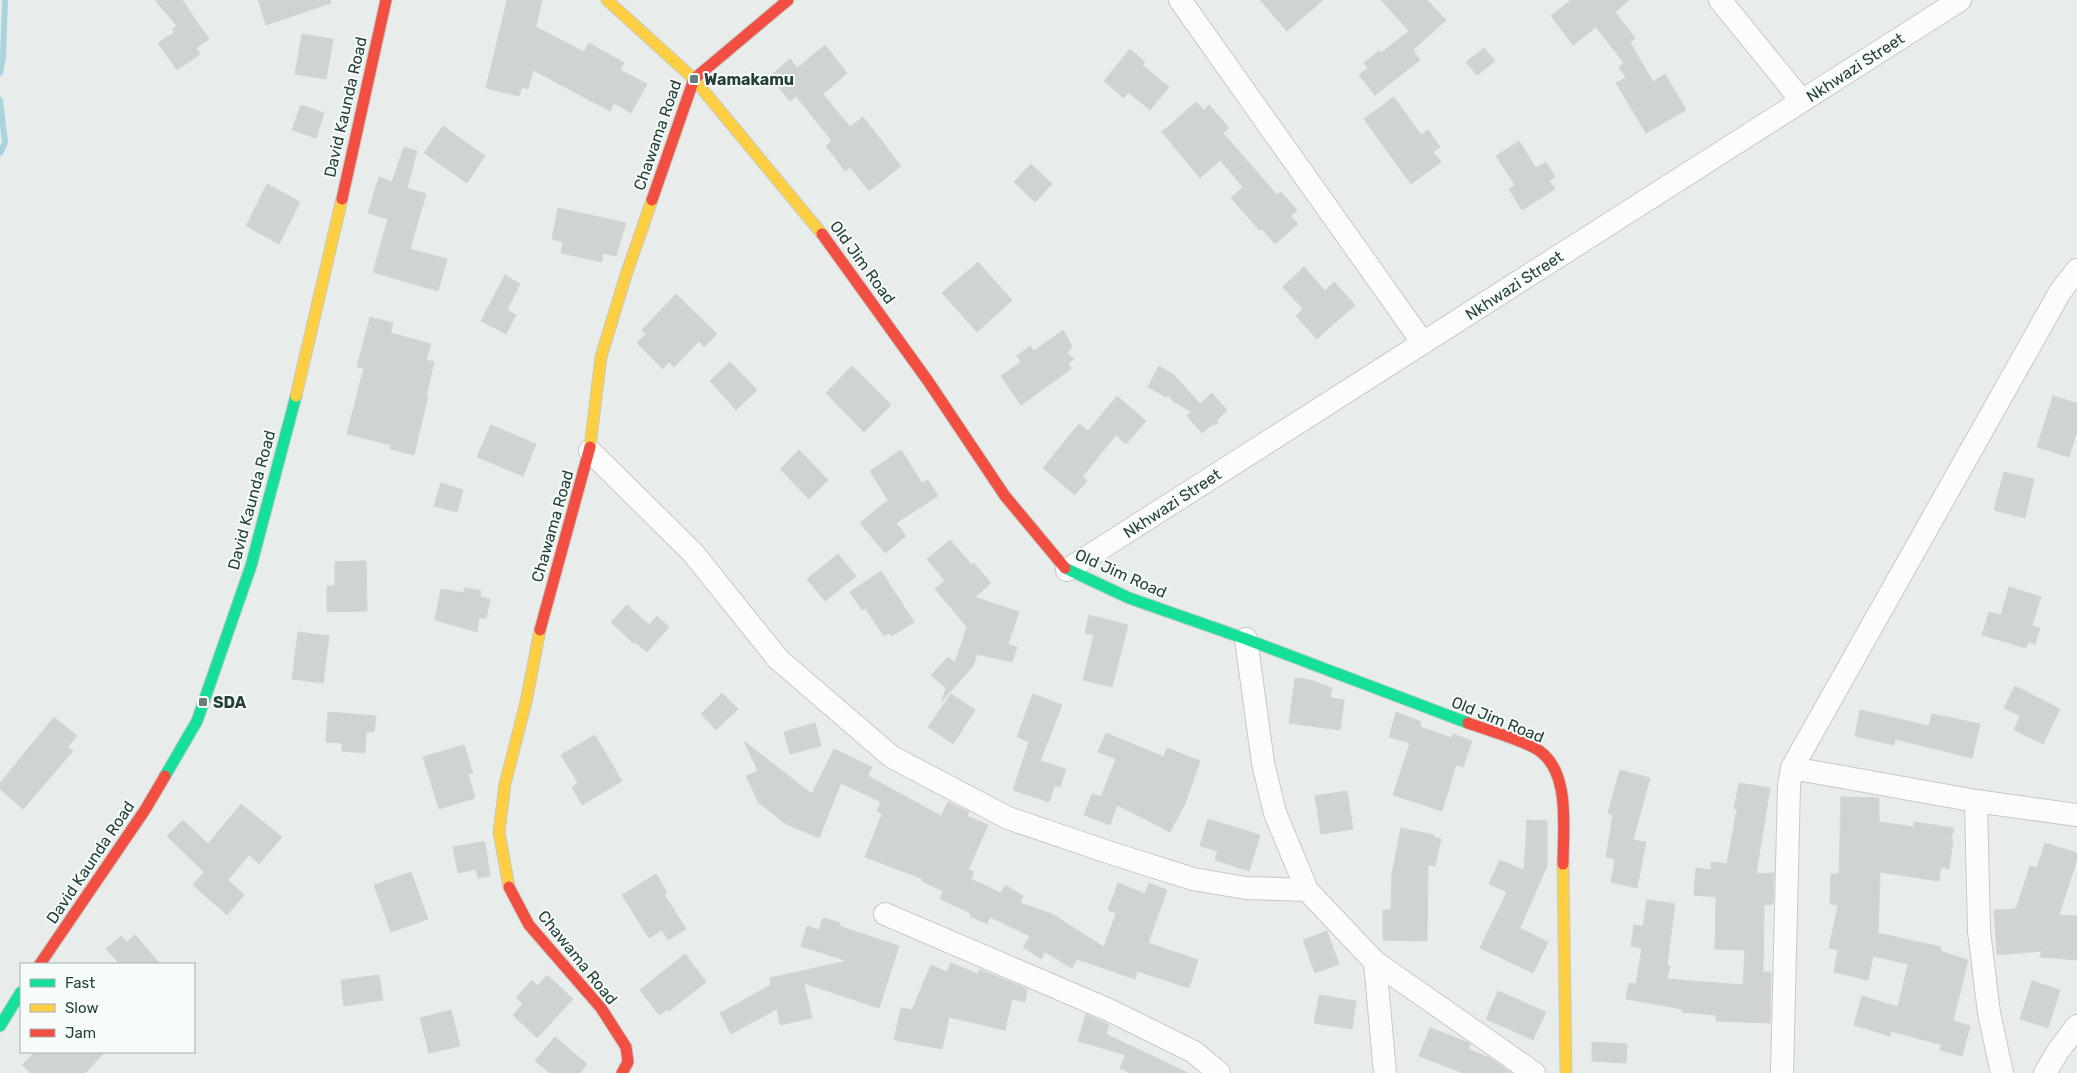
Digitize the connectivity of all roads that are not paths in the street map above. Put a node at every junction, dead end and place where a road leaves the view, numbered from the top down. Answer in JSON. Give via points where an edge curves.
{"nodes":[{"id":1,"x":386,"y":0,"type":"edge"},
{"id":2,"x":606,"y":0,"type":"edge"},
{"id":3,"x":788,"y":0,"type":"edge"},
{"id":4,"x":1180,"y":0,"type":"edge"},
{"id":5,"x":1720,"y":0,"type":"edge"},
{"id":6,"x":1960,"y":0,"type":"edge"},
{"id":7,"x":694,"y":79,"type":"junction"},
{"id":8,"x":1802,"y":101,"type":"junction"},
{"id":9,"x":2077,"y":270,"type":"edge"},
{"id":10,"x":1423,"y":343,"type":"junction"},
{"id":11,"x":590,"y":451,"type":"junction"},
{"id":12,"x":1067,"y":570,"type":"junction"},
{"id":13,"x":1246,"y":640,"type":"junction"},
{"id":14,"x":1792,"y":768,"type":"junction"},
{"id":15,"x":1976,"y":801,"type":"junction"},
{"id":16,"x":2077,"y":815,"type":"edge"},
{"id":17,"x":1307,"y":890,"type":"junction"},
{"id":18,"x":885,"y":914,"type":"dead end"},
{"id":19,"x":1375,"y":962,"type":"junction"},
{"id":20,"x":41,"y":963,"type":"edge"},
{"id":21,"x":20,"y":994,"type":"edge"},
{"id":22,"x":0,"y":1026,"type":"edge"},
{"id":23,"x":2077,"y":1026,"type":"edge"},
{"id":24,"x":622,"y":1073,"type":"edge"},
{"id":25,"x":1219,"y":1073,"type":"edge"},
{"id":26,"x":1384,"y":1073,"type":"edge"},
{"id":27,"x":1534,"y":1073,"type":"edge"},
{"id":28,"x":1566,"y":1073,"type":"edge"},
{"id":29,"x":1782,"y":1073,"type":"edge"},
{"id":30,"x":2002,"y":1073,"type":"edge"},
{"id":31,"x":2045,"y":1073,"type":"edge"}],
"edges":[{"from":1,"to":20,"type":"street","name":"David Kaunda Road","via":[[306,358],[251,566],[197,721],[145,810]]},
{"from":2,"to":7,"type":"street","name":"Old Jim Road"},
{"from":3,"to":7,"type":"street","name":"Chawama Road"},
{"from":4,"to":10,"type":"street"},
{"from":5,"to":8,"type":"street"},
{"from":6,"to":8,"type":"street","name":"Nkhwazi Street"},
{"from":7,"to":11,"type":"street","name":"Chawama Road","via":[[601,356]]},
{"from":7,"to":12,"type":"street","name":"Old Jim Road","via":[[830,242],[1005,496]]},
{"from":8,"to":10,"type":"street","name":"Nkhwazi Street"},
{"from":9,"to":14,"type":"street","via":[[2056,301]]},
{"from":10,"to":12,"type":"street","name":"Nkhwazi Street"},
{"from":11,"to":17,"type":"street","via":[[693,553],[778,659],[892,757],[1008,818],[1132,860],[1194,879],[1246,888]]},
{"from":11,"to":24,"type":"street","name":"Chawama Road","via":[[544,612],[505,784],[499,832],[507,884],[528,924],[601,1008],[626,1047],[628,1062]]},
{"from":12,"to":13,"type":"street","name":"Old Jim Road","via":[[1129,598]]},
{"from":13,"to":17,"type":"street","via":[[1275,813]]},
{"from":13,"to":28,"type":"street","name":"Old Jim Road","via":[[1535,748],[1551,761],[1562,788]]},
{"from":14,"to":15,"type":"street"},
{"from":14,"to":29,"type":"street"},
{"from":15,"to":16,"type":"street"},
{"from":15,"to":30,"type":"street","via":[[1979,931],[1989,1013]]},
{"from":17,"to":19,"type":"street"},
{"from":18,"to":25,"type":"street","via":[[1109,1010],[1194,1052]]},
{"from":19,"to":26,"type":"street"},
{"from":19,"to":27,"type":"street"},
{"from":21,"to":22,"type":"street"},
{"from":23,"to":31,"type":"street"}]}
